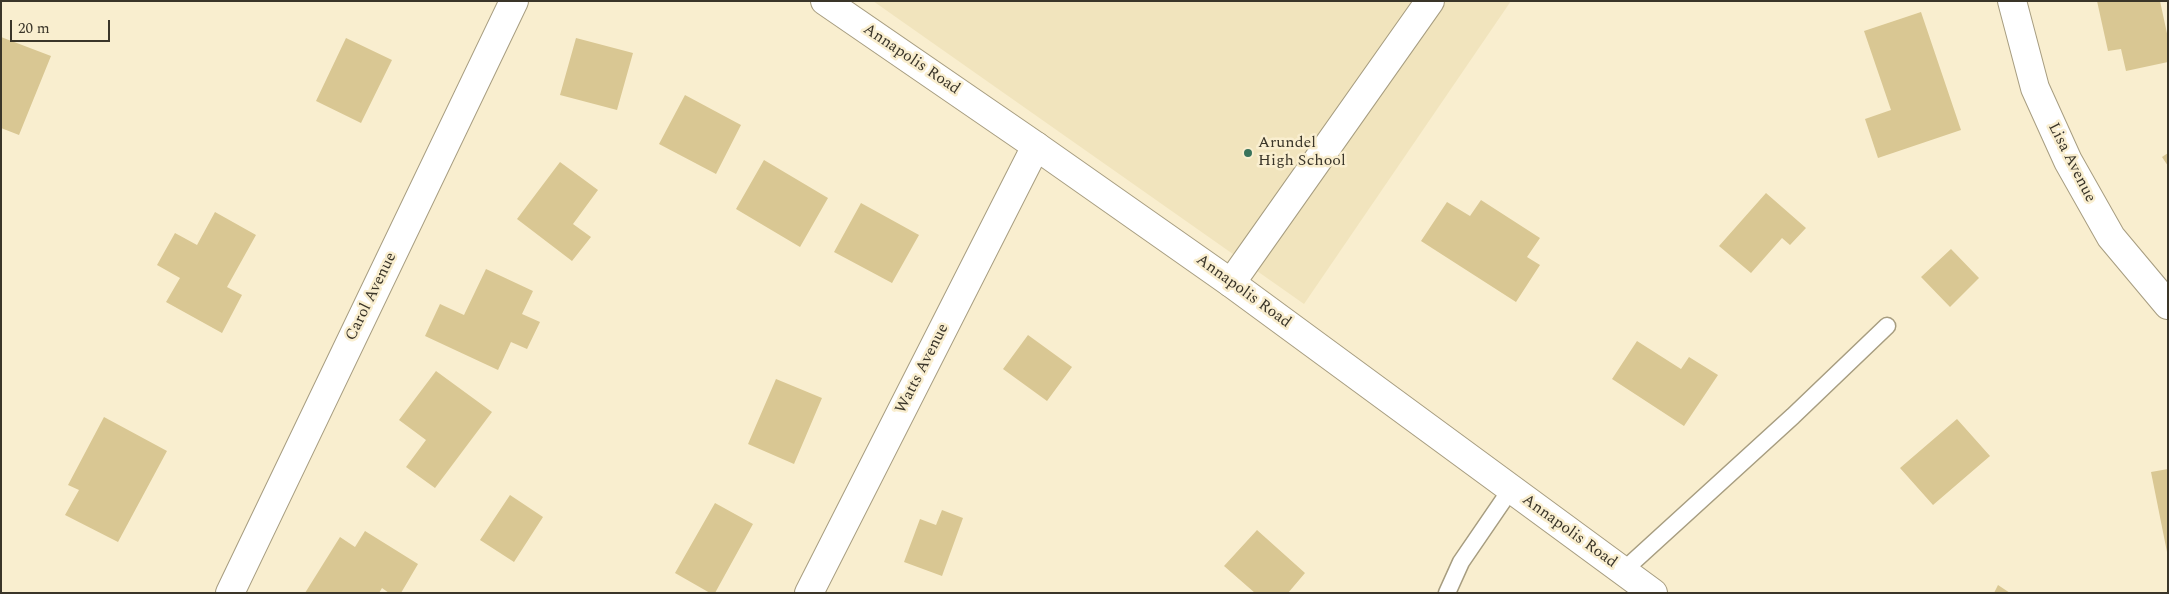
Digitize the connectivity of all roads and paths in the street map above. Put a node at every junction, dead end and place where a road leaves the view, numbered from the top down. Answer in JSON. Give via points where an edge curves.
{"nodes":[{"id":1,"x":514,"y":1,"type":"edge"},
{"id":2,"x":826,"y":1,"type":"edge"},
{"id":3,"x":1430,"y":1,"type":"edge"},
{"id":4,"x":2012,"y":1,"type":"edge"},
{"id":5,"x":1036,"y":146,"type":"junction"},
{"id":6,"x":1231,"y":283,"type":"junction"},
{"id":7,"x":2168,"y":305,"type":"edge"},
{"id":8,"x":1887,"y":326,"type":"dead end"},
{"id":9,"x":1511,"y":489,"type":"junction"},
{"id":10,"x":1622,"y":571,"type":"junction"},
{"id":11,"x":230,"y":593,"type":"edge"},
{"id":12,"x":809,"y":593,"type":"edge"},
{"id":13,"x":1447,"y":593,"type":"edge"},
{"id":14,"x":1652,"y":593,"type":"edge"}],
"edges":[{"from":1,"to":11,"type":"street","name":"Carol Avenue"},
{"from":2,"to":5,"type":"street","name":"Annapolis Road"},
{"from":3,"to":6,"type":"street"},
{"from":4,"to":7,"type":"street","name":"Lisa Avenue","via":[[2035,88],[2068,161],[2111,237]]},
{"from":5,"to":6,"type":"street","name":"Annapolis Road"},
{"from":5,"to":12,"type":"street","name":"Watts Avenue"},
{"from":6,"to":9,"type":"street","name":"Annapolis Road"},
{"from":8,"to":10,"type":"lane"},
{"from":9,"to":10,"type":"street","name":"Annapolis Road"},
{"from":9,"to":13,"type":"lane","via":[[1461,562]]},
{"from":10,"to":14,"type":"street","name":"Annapolis Road"}]}
